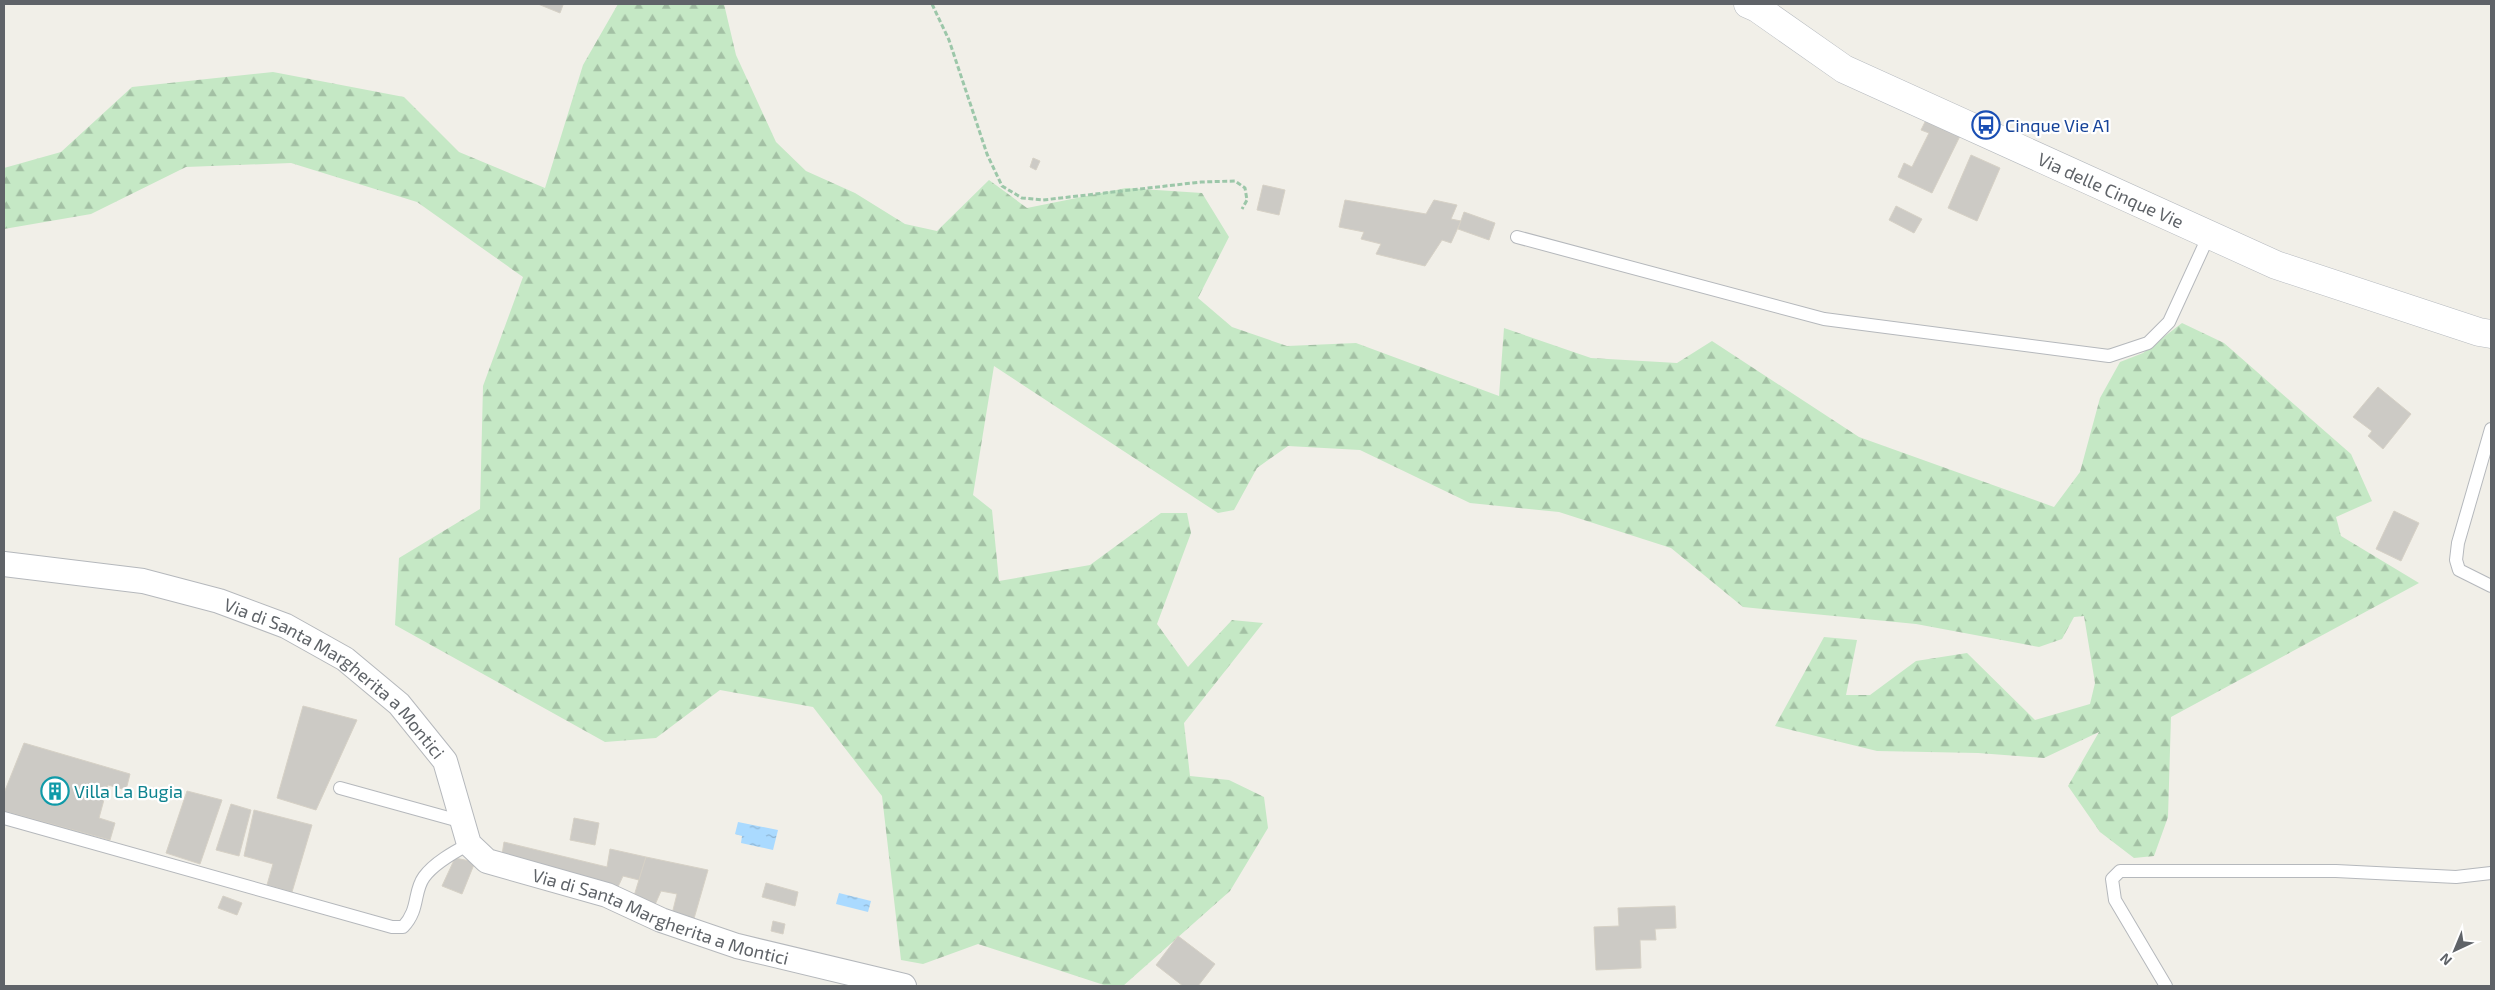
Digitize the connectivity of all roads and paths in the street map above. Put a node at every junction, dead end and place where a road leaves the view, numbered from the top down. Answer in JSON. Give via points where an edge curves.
{"nodes":[{"id":1,"x":932,"y":4,"type":"edge"},
{"id":2,"x":1748,"y":4,"type":"edge"},
{"id":3,"x":1242,"y":209,"type":"dead end"},
{"id":4,"x":2209,"y":235,"type":"junction"},
{"id":5,"x":1517,"y":237,"type":"dead end"},
{"id":6,"x":2491,"y":334,"type":"edge"},
{"id":7,"x":2491,"y":429,"type":"edge"},
{"id":8,"x":4,"y":564,"type":"edge"},
{"id":9,"x":2491,"y":586,"type":"edge"},
{"id":10,"x":340,"y":788,"type":"dead end"},
{"id":11,"x":4,"y":818,"type":"edge"},
{"id":12,"x":466,"y":833,"type":"junction"},
{"id":13,"x":2491,"y":873,"type":"edge"},
{"id":14,"x":904,"y":986,"type":"edge"},
{"id":15,"x":2166,"y":986,"type":"edge"}],
"edges":[{"from":1,"to":3,"type":"path","via":[[949,40],[987,154],[1002,186],[1022,198],[1043,200],[1235,181],[1245,188],[1247,200]]},
{"from":2,"to":4,"type":"street","name":"Via delle Cinque Vie","via":[[1844,69]]},
{"from":4,"to":5,"type":"lane","via":[[2169,322],[2148,343],[2109,356],[1824,319]]},
{"from":4,"to":6,"type":"street","name":"Via delle Cinque Vie","via":[[2276,265]]},
{"from":7,"to":9,"type":"lane","via":[[2456,560],[2459,570]]},
{"from":8,"to":12,"type":"street","name":"Via di Santa Margherita a Montici","via":[[143,581],[218,601],[286,626],[345,659],[399,704],[445,761]]},
{"from":10,"to":12,"type":"lane"},
{"from":11,"to":12,"type":"lane","via":[[403,928],[412,918],[424,878]]},
{"from":12,"to":14,"type":"street","name":"Via di Santa Margherita a Montici","via":[[487,861],[608,895],[661,920],[737,946]]},
{"from":13,"to":15,"type":"lane","via":[[2456,877],[2336,872],[2120,871],[2112,879],[2115,900]]}]}
